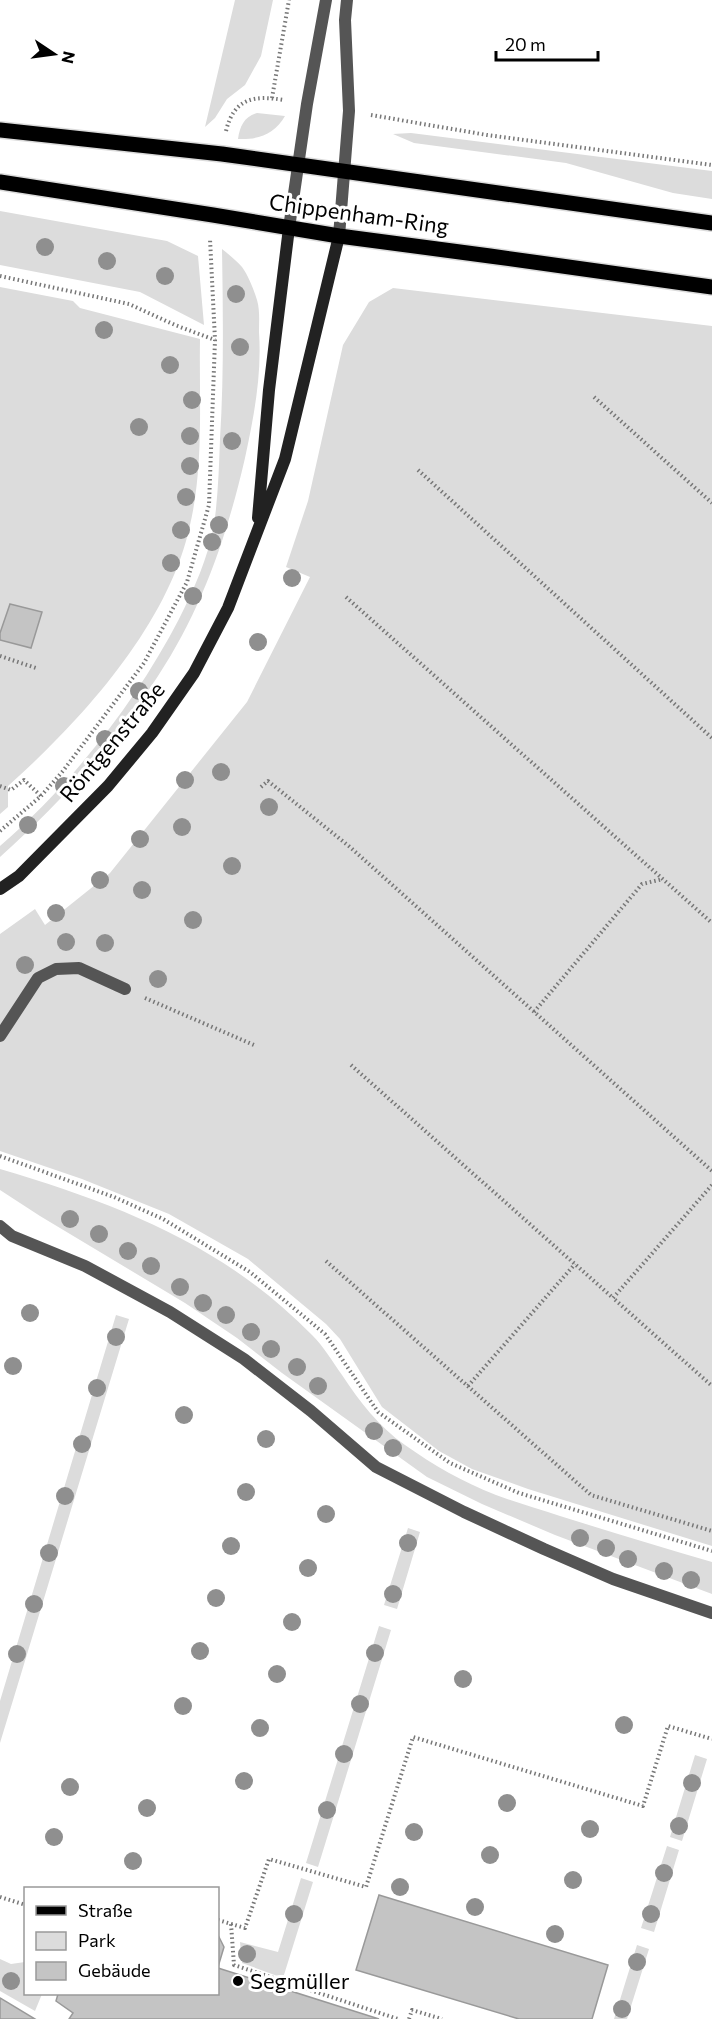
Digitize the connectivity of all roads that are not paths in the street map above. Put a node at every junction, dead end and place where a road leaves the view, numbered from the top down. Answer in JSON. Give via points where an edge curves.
{"nodes":[{"id":1,"x":326,"y":0,"type":"edge"},
{"id":2,"x":347,"y":0,"type":"edge"},
{"id":3,"x":0,"y":130,"type":"edge"},
{"id":4,"x":298,"y":165,"type":"junction"},
{"id":5,"x":345,"y":171,"type":"junction"},
{"id":6,"x":0,"y":182,"type":"edge"},
{"id":7,"x":712,"y":222,"type":"edge"},
{"id":8,"x":289,"y":228,"type":"junction"},
{"id":9,"x":339,"y":236,"type":"junction"},
{"id":10,"x":712,"y":287,"type":"edge"},
{"id":11,"x":257,"y":534,"type":"junction"},
{"id":12,"x":0,"y":889,"type":"edge"},
{"id":13,"x":125,"y":989,"type":"road end"},
{"id":14,"x":0,"y":1036,"type":"edge"},
{"id":15,"x":0,"y":1226,"type":"edge"},
{"id":16,"x":712,"y":1613,"type":"edge"}],
"edges":[{"from":1,"to":4,"type":"street"},
{"from":2,"to":5,"type":"street","via":[[349,111]]},
{"from":3,"to":4,"type":"main road","name":"Chippenham-Ring"},
{"from":4,"to":5,"type":"main road","name":"Chippenham-Ring"},
{"from":4,"to":8,"type":"street"},
{"from":5,"to":7,"type":"main road","name":"Chippenham-Ring"},
{"from":5,"to":9,"type":"street"},
{"from":6,"to":8,"type":"main road","name":"Chippenham-Ring"},
{"from":8,"to":9,"type":"main road","name":"Chippenham-Ring"},
{"from":8,"to":11,"type":"street","name":"Röntgenstraße","via":[[269,390]]},
{"from":9,"to":10,"type":"main road","name":"Chippenham-Ring"},
{"from":9,"to":11,"type":"street","name":"Röntgenstraße","via":[[285,459]]},
{"from":11,"to":12,"type":"street","name":"Röntgenstraße","via":[[228,608],[194,673],[152,733],[108,786],[19,876]]},
{"from":13,"to":14,"type":"street","via":[[79,968],[56,969],[38,978]]},
{"from":15,"to":16,"type":"street","via":[[12,1236],[85,1266],[170,1312],[244,1359],[376,1467],[464,1512],[613,1579]]}]}
